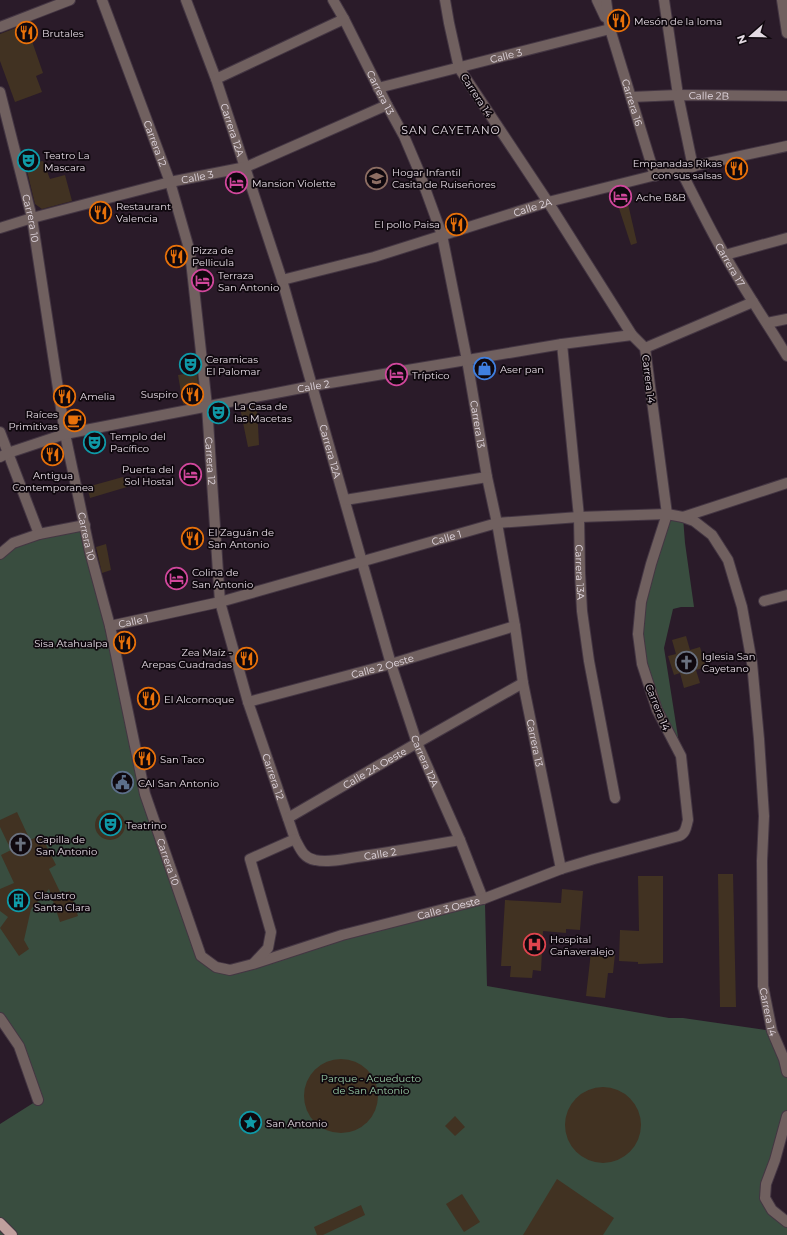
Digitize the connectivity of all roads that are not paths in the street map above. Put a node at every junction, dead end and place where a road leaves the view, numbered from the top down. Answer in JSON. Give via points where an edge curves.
{"nodes":[{"id":1,"x":70,"y":0,"type":"edge"},
{"id":2,"x":102,"y":0,"type":"edge"},
{"id":3,"x":186,"y":0,"type":"edge"},
{"id":4,"x":333,"y":0,"type":"edge"},
{"id":5,"x":445,"y":0,"type":"edge"},
{"id":6,"x":597,"y":0,"type":"edge"},
{"id":7,"x":606,"y":0,"type":"edge"},
{"id":8,"x":664,"y":0,"type":"edge"},
{"id":9,"x":782,"y":0,"type":"edge"},
{"id":10,"x":344,"y":19,"type":"junction"},
{"id":11,"x":0,"y":27,"type":"edge"},
{"id":12,"x":610,"y":29,"type":"junction"},
{"id":13,"x":787,"y":33,"type":"edge"},
{"id":14,"x":460,"y":68,"type":"junction"},
{"id":15,"x":216,"y":79,"type":"junction"},
{"id":16,"x":378,"y":88,"type":"junction"},
{"id":17,"x":0,"y":92,"type":"edge"},
{"id":18,"x":678,"y":95,"type":"junction"},
{"id":19,"x":787,"y":96,"type":"edge"},
{"id":20,"x":631,"y":97,"type":"junction"},
{"id":21,"x":387,"y":105,"type":"junction"},
{"id":22,"x":787,"y":146,"type":"edge"},
{"id":23,"x":693,"y":167,"type":"junction"},
{"id":24,"x":246,"y":168,"type":"junction"},
{"id":25,"x":680,"y":169,"type":"junction"},
{"id":26,"x":655,"y":176,"type":"junction"},
{"id":27,"x":170,"y":182,"type":"junction"},
{"id":28,"x":548,"y":202,"type":"junction"},
{"id":29,"x":32,"y":218,"type":"junction"},
{"id":30,"x":0,"y":228,"type":"edge"},
{"id":31,"x":442,"y":235,"type":"junction"},
{"id":32,"x":787,"y":238,"type":"edge"},
{"id":33,"x":725,"y":255,"type":"junction"},
{"id":34,"x":282,"y":280,"type":"junction"},
{"id":35,"x":753,"y":302,"type":"junction"},
{"id":36,"x":787,"y":319,"type":"edge"},
{"id":37,"x":767,"y":323,"type":"junction"},
{"id":38,"x":632,"y":334,"type":"junction"},
{"id":39,"x":562,"y":344,"type":"junction"},
{"id":40,"x":645,"y":348,"type":"junction"},
{"id":41,"x":787,"y":356,"type":"edge"},
{"id":42,"x":468,"y":360,"type":"junction"},
{"id":43,"x":312,"y":386,"type":"junction"},
{"id":44,"x":207,"y":406,"type":"junction"},
{"id":45,"x":0,"y":432,"type":"edge"},
{"id":46,"x":65,"y":434,"type":"junction"},
{"id":47,"x":4,"y":455,"type":"edge"},
{"id":48,"x":487,"y":477,"type":"junction"},
{"id":49,"x":787,"y":483,"type":"edge"},
{"id":50,"x":345,"y":500,"type":"junction"},
{"id":51,"x":667,"y":514,"type":"junction"},
{"id":52,"x":579,"y":517,"type":"junction"},
{"id":53,"x":683,"y":517,"type":"junction"},
{"id":54,"x":497,"y":523,"type":"junction"},
{"id":55,"x":85,"y":525,"type":"junction"},
{"id":56,"x":40,"y":534,"type":"junction"},
{"id":57,"x":0,"y":554,"type":"edge"},
{"id":58,"x":362,"y":562,"type":"junction"},
{"id":59,"x":787,"y":595,"type":"edge"},
{"id":60,"x":764,"y":601,"type":"dead end"},
{"id":61,"x":220,"y":602,"type":"junction"},
{"id":62,"x":110,"y":626,"type":"junction"},
{"id":63,"x":515,"y":626,"type":"junction"},
{"id":64,"x":390,"y":664,"type":"junction"},
{"id":65,"x":523,"y":683,"type":"junction"},
{"id":66,"x":248,"y":702,"type":"junction"},
{"id":67,"x":417,"y":743,"type":"junction"},
{"id":68,"x":615,"y":798,"type":"dead end"},
{"id":69,"x":288,"y":818,"type":"junction"},
{"id":70,"x":680,"y":836,"type":"joint"},
{"id":71,"x":295,"y":839,"type":"junction"},
{"id":72,"x":460,"y":840,"type":"junction"},
{"id":73,"x":302,"y":852,"type":"joint"},
{"id":74,"x":561,"y":869,"type":"junction"},
{"id":75,"x":483,"y":899,"type":"junction"},
{"id":76,"x":253,"y":964,"type":"junction"},
{"id":77,"x":216,"y":967,"type":"joint"},
{"id":78,"x":0,"y":1018,"type":"edge"},
{"id":79,"x":785,"y":1058,"type":"edge"},
{"id":80,"x":787,"y":1072,"type":"edge"},
{"id":81,"x":38,"y":1100,"type":"dead end"},
{"id":82,"x":787,"y":1116,"type":"edge"},
{"id":83,"x":787,"y":1222,"type":"edge"},
{"id":84,"x":0,"y":1223,"type":"edge"},
{"id":85,"x":12,"y":1235,"type":"edge"}],
"edges":[{"from":1,"to":11,"type":"street"},
{"from":2,"to":27,"type":"street","name":"Carrera 12"},
{"from":3,"to":15,"type":"street","name":"Carrera 12A"},
{"from":4,"to":10,"type":"street","name":"Carrera 13"},
{"from":5,"to":14,"type":"street","name":"Carrera 14"},
{"from":6,"to":12,"type":"street","name":"Carrera 16"},
{"from":7,"to":12,"type":"street","name":"Carrera 16"},
{"from":8,"to":18,"type":"street"},
{"from":9,"to":13,"type":"street"},
{"from":10,"to":15,"type":"street"},
{"from":10,"to":16,"type":"street","name":"Carrera 13"},
{"from":12,"to":14,"type":"street","name":"Calle 3"},
{"from":12,"to":20,"type":"street","name":"Carrera 16"},
{"from":14,"to":16,"type":"street","name":"Calle 3"},
{"from":14,"to":28,"type":"street","name":"Carrera 14"},
{"from":15,"to":24,"type":"street","name":"Carrera 12A"},
{"from":16,"to":21,"type":"street","name":"Carrera 13"},
{"from":17,"to":29,"type":"street","name":"Carrera 10"},
{"from":18,"to":19,"type":"street","name":"Calle 2B"},
{"from":18,"to":20,"type":"street","name":"Calle 2B"},
{"from":18,"to":23,"type":"street"},
{"from":20,"to":26,"type":"street","name":"Carrera 16"},
{"from":21,"to":24,"type":"street","name":"Calle 3"},
{"from":21,"to":31,"type":"street","name":"Carrera 13","via":[[418,169]]},
{"from":22,"to":23,"type":"street","name":"Calle 2A"},
{"from":23,"to":25,"type":"street","name":"Calle 2A"},
{"from":24,"to":27,"type":"street","name":"Calle 3"},
{"from":24,"to":34,"type":"street","name":"Carrera 12A"},
{"from":25,"to":26,"type":"street","name":"Calle 2A"},
{"from":25,"to":33,"type":"street","name":"Carrera 17"},
{"from":26,"to":28,"type":"street","name":"Calle 2A"},
{"from":27,"to":29,"type":"street","name":"Calle 3"},
{"from":27,"to":44,"type":"street","name":"Carrera 12","via":[[190,252]]},
{"from":28,"to":31,"type":"street","name":"Calle 2A"},
{"from":28,"to":38,"type":"street","name":"Carrera 14"},
{"from":29,"to":30,"type":"street","name":"Calle 3"},
{"from":29,"to":46,"type":"street","name":"Carrera 10"},
{"from":31,"to":34,"type":"street","name":"Calle 2A","via":[[374,257]]},
{"from":31,"to":42,"type":"street","name":"Carrera 13"},
{"from":32,"to":33,"type":"street"},
{"from":33,"to":35,"type":"street","name":"Carrera 17"},
{"from":34,"to":43,"type":"street","name":"Carrera 12A"},
{"from":35,"to":37,"type":"street","name":"Carrera 17"},
{"from":35,"to":40,"type":"street"},
{"from":36,"to":37,"type":"street"},
{"from":37,"to":41,"type":"street","name":"Carrera 17"},
{"from":38,"to":39,"type":"street","name":"Calle 2"},
{"from":38,"to":40,"type":"street","name":"Carrera 14"},
{"from":39,"to":42,"type":"street","name":"Calle 2"},
{"from":39,"to":52,"type":"street","name":"Carrera 13A"},
{"from":40,"to":51,"type":"street","name":"Carrera 14"},
{"from":42,"to":43,"type":"street","name":"Calle 2"},
{"from":42,"to":48,"type":"street","name":"Carrera 13"},
{"from":43,"to":44,"type":"street","name":"Calle 2"},
{"from":43,"to":50,"type":"street","name":"Carrera 12A"},
{"from":44,"to":46,"type":"street","name":"Calle 2"},
{"from":44,"to":61,"type":"street","name":"Carrera 12"},
{"from":45,"to":47,"type":"street"},
{"from":46,"to":47,"type":"street","name":"Calle 2"},
{"from":46,"to":55,"type":"street","name":"Carrera 10"},
{"from":47,"to":56,"type":"street"},
{"from":48,"to":50,"type":"street"},
{"from":48,"to":54,"type":"street","name":"Carrera 13"},
{"from":49,"to":53,"type":"street","name":"Calle 1"},
{"from":50,"to":58,"type":"street","name":"Carrera 12A"},
{"from":51,"to":52,"type":"street","name":"Calle 1"},
{"from":51,"to":53,"type":"street","name":"Calle 1"},
{"from":51,"to":70,"type":"street","name":"Carrera 14","via":[[641,602],[638,634],[642,664],[657,710],[681,756],[688,820],[685,831]]},
{"from":52,"to":54,"type":"street","name":"Calle 1"},
{"from":52,"to":68,"type":"street","name":"Carrera 13A","via":[[585,632]]},
{"from":53,"to":79,"type":"street","name":"Carrera 14","via":[[694,521],[712,535],[728,560],[744,614],[752,663],[764,816],[763,986],[772,1031]]},
{"from":54,"to":58,"type":"street","name":"Calle 1"},
{"from":54,"to":63,"type":"street","name":"Carrera 13"},
{"from":55,"to":56,"type":"street"},
{"from":55,"to":62,"type":"street","name":"Carrera 10"},
{"from":56,"to":57,"type":"street","via":[[13,543]]},
{"from":58,"to":61,"type":"street","name":"Calle 1"},
{"from":58,"to":64,"type":"street","name":"Carrera 12A"},
{"from":59,"to":60,"type":"street"},
{"from":61,"to":62,"type":"street","name":"Calle 1"},
{"from":61,"to":66,"type":"street","name":"Carrera 12"},
{"from":62,"to":77,"type":"street","name":"Carrera 10","via":[[145,794],[201,956]]},
{"from":63,"to":64,"type":"street","name":"Calle 2 Oeste"},
{"from":63,"to":65,"type":"street","name":"Carrera 13"},
{"from":64,"to":66,"type":"street","name":"Calle 2 Oeste"},
{"from":64,"to":67,"type":"street","name":"Carrera 12A"},
{"from":65,"to":67,"type":"street","name":"Calle 2A Oeste"},
{"from":65,"to":74,"type":"street","name":"Carrera 13"},
{"from":66,"to":69,"type":"street","name":"Carrera 12"},
{"from":67,"to":69,"type":"street","name":"Calle 2A Oeste"},
{"from":67,"to":72,"type":"street","name":"Carrera 12A"},
{"from":69,"to":71,"type":"street","name":"Carrera 12"},
{"from":70,"to":74,"type":"street","name":"Calle 3 Oeste"},
{"from":71,"to":73,"type":"street","name":"Carrera 12"},
{"from":71,"to":76,"type":"street","via":[[250,859],[271,932],[268,948]]},
{"from":72,"to":73,"type":"street","name":"Calle 2","via":[[341,860],[314,860]]},
{"from":72,"to":75,"type":"street","name":"Carrera 12A"},
{"from":74,"to":75,"type":"street","name":"Calle 3 Oeste"},
{"from":75,"to":76,"type":"street","name":"Calle 3 Oeste","via":[[342,934]]},
{"from":76,"to":77,"type":"street","name":"Calle 3 Oeste","via":[[230,970]]},
{"from":78,"to":81,"type":"street","via":[[19,1046]]},
{"from":79,"to":80,"type":"street","name":"Carrera 14"},
{"from":82,"to":83,"type":"street","via":[[766,1184],[765,1198],[772,1210]]},
{"from":84,"to":85,"type":"main road"}]}
